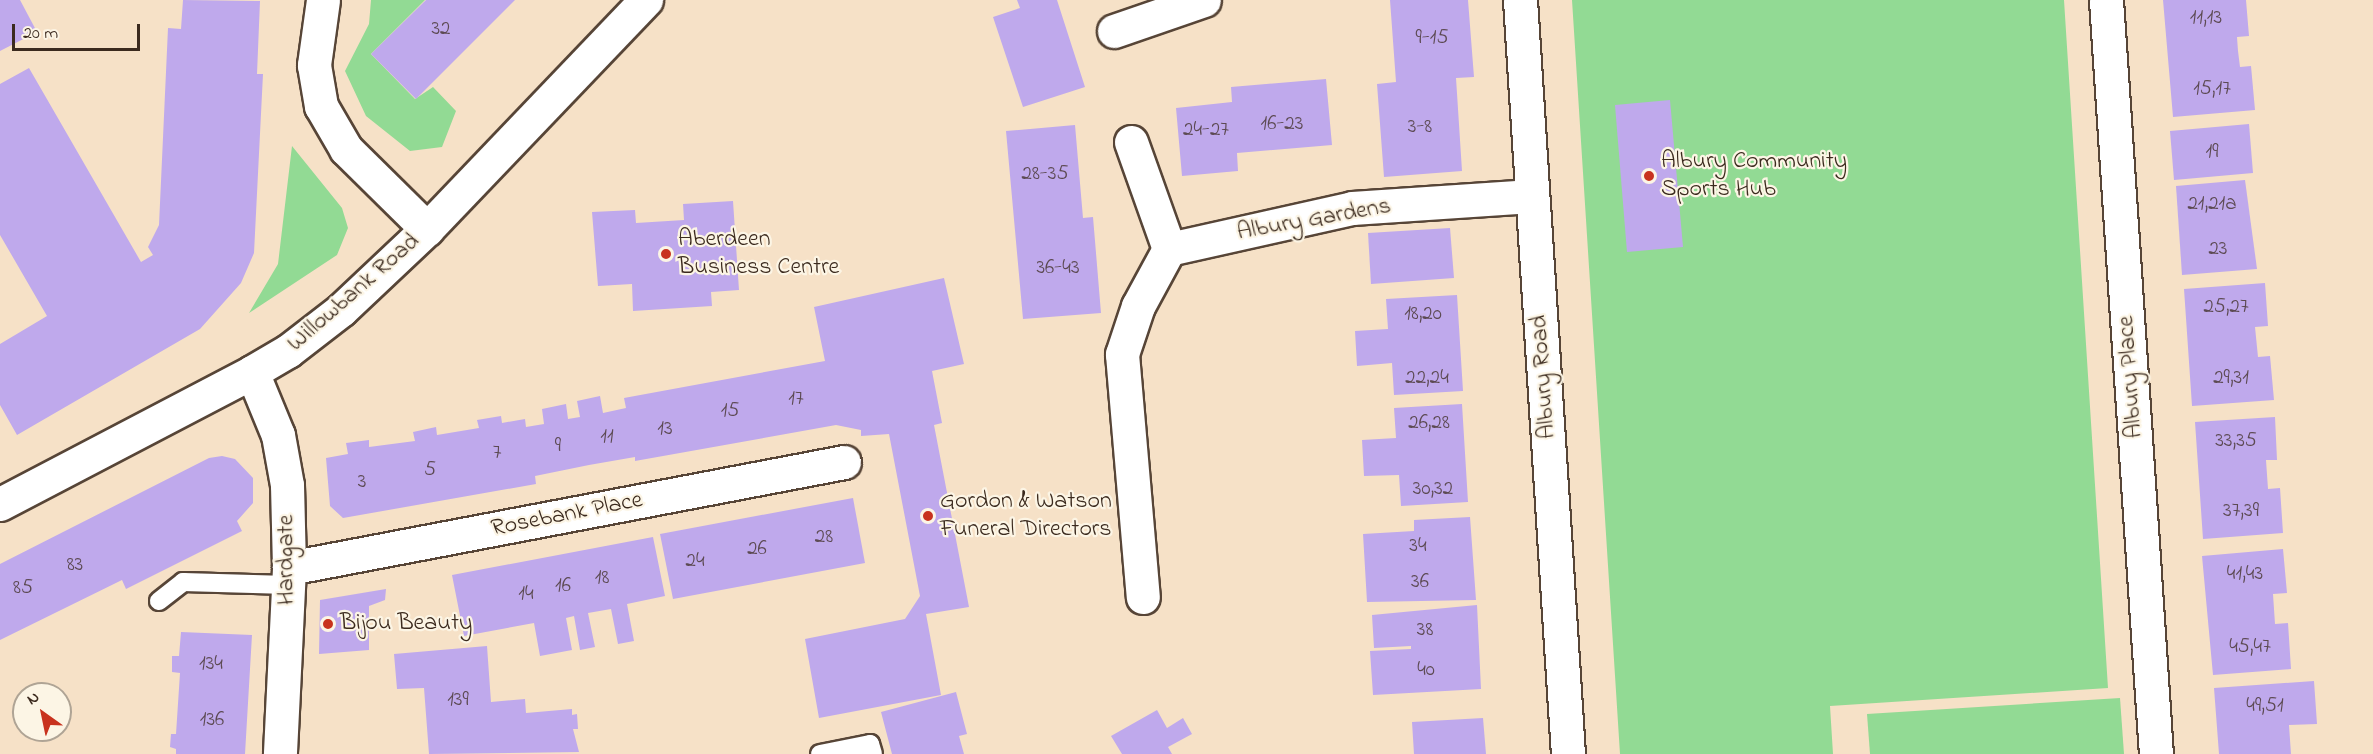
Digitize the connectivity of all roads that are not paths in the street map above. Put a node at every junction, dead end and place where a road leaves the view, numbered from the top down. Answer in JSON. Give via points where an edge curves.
{"nodes":[{"id":1,"x":323,"y":0,"type":"edge"},
{"id":2,"x":646,"y":0,"type":"edge"},
{"id":3,"x":1204,"y":0,"type":"edge"},
{"id":4,"x":1520,"y":0,"type":"edge"},
{"id":5,"x":2106,"y":0,"type":"edge"},
{"id":6,"x":1114,"y":31,"type":"dead end"},
{"id":7,"x":1131,"y":142,"type":"dead end"},
{"id":8,"x":1532,"y":196,"type":"junction"},
{"id":9,"x":427,"y":230,"type":"junction"},
{"id":10,"x":1169,"y":249,"type":"junction"},
{"id":11,"x":252,"y":372,"type":"junction"},
{"id":12,"x":844,"y":462,"type":"dead end"},
{"id":13,"x":0,"y":504,"type":"edge"},
{"id":14,"x":288,"y":576,"type":"junction"},
{"id":15,"x":1143,"y":597,"type":"dead end"},
{"id":16,"x":159,"y":601,"type":"dead end"},
{"id":17,"x":280,"y":754,"type":"edge"},
{"id":18,"x":820,"y":754,"type":"edge"},
{"id":19,"x":873,"y":754,"type":"edge"},
{"id":20,"x":1568,"y":754,"type":"edge"},
{"id":21,"x":2157,"y":754,"type":"edge"}],
"edges":[{"from":1,"to":9,"type":"street","via":[[314,65],[321,106],[346,149]]},
{"from":2,"to":9,"type":"street","name":"Willowbank Road"},
{"from":3,"to":6,"type":"street"},
{"from":4,"to":8,"type":"street","name":"Albury Road"},
{"from":5,"to":21,"type":"street","name":"Albury Place"},
{"from":7,"to":10,"type":"street"},
{"from":8,"to":10,"type":"street","name":"Albury Gardens","via":[[1352,208]]},
{"from":8,"to":20,"type":"street","name":"Albury Road"},
{"from":9,"to":11,"type":"street","name":"Willowbank Road","via":[[341,310],[288,351]]},
{"from":10,"to":15,"type":"street","via":[[1138,306],[1122,354]]},
{"from":11,"to":13,"type":"street","name":"Willowbank Road"},
{"from":11,"to":14,"type":"street","name":"Hardgate","via":[[284,459]]},
{"from":12,"to":14,"type":"street","name":"Rosebank Place"},
{"from":14,"to":16,"type":"lane","via":[[183,582]]},
{"from":14,"to":17,"type":"street","name":"Hardgate"},
{"from":18,"to":19,"type":"lane","via":[[870,744]]}]}
